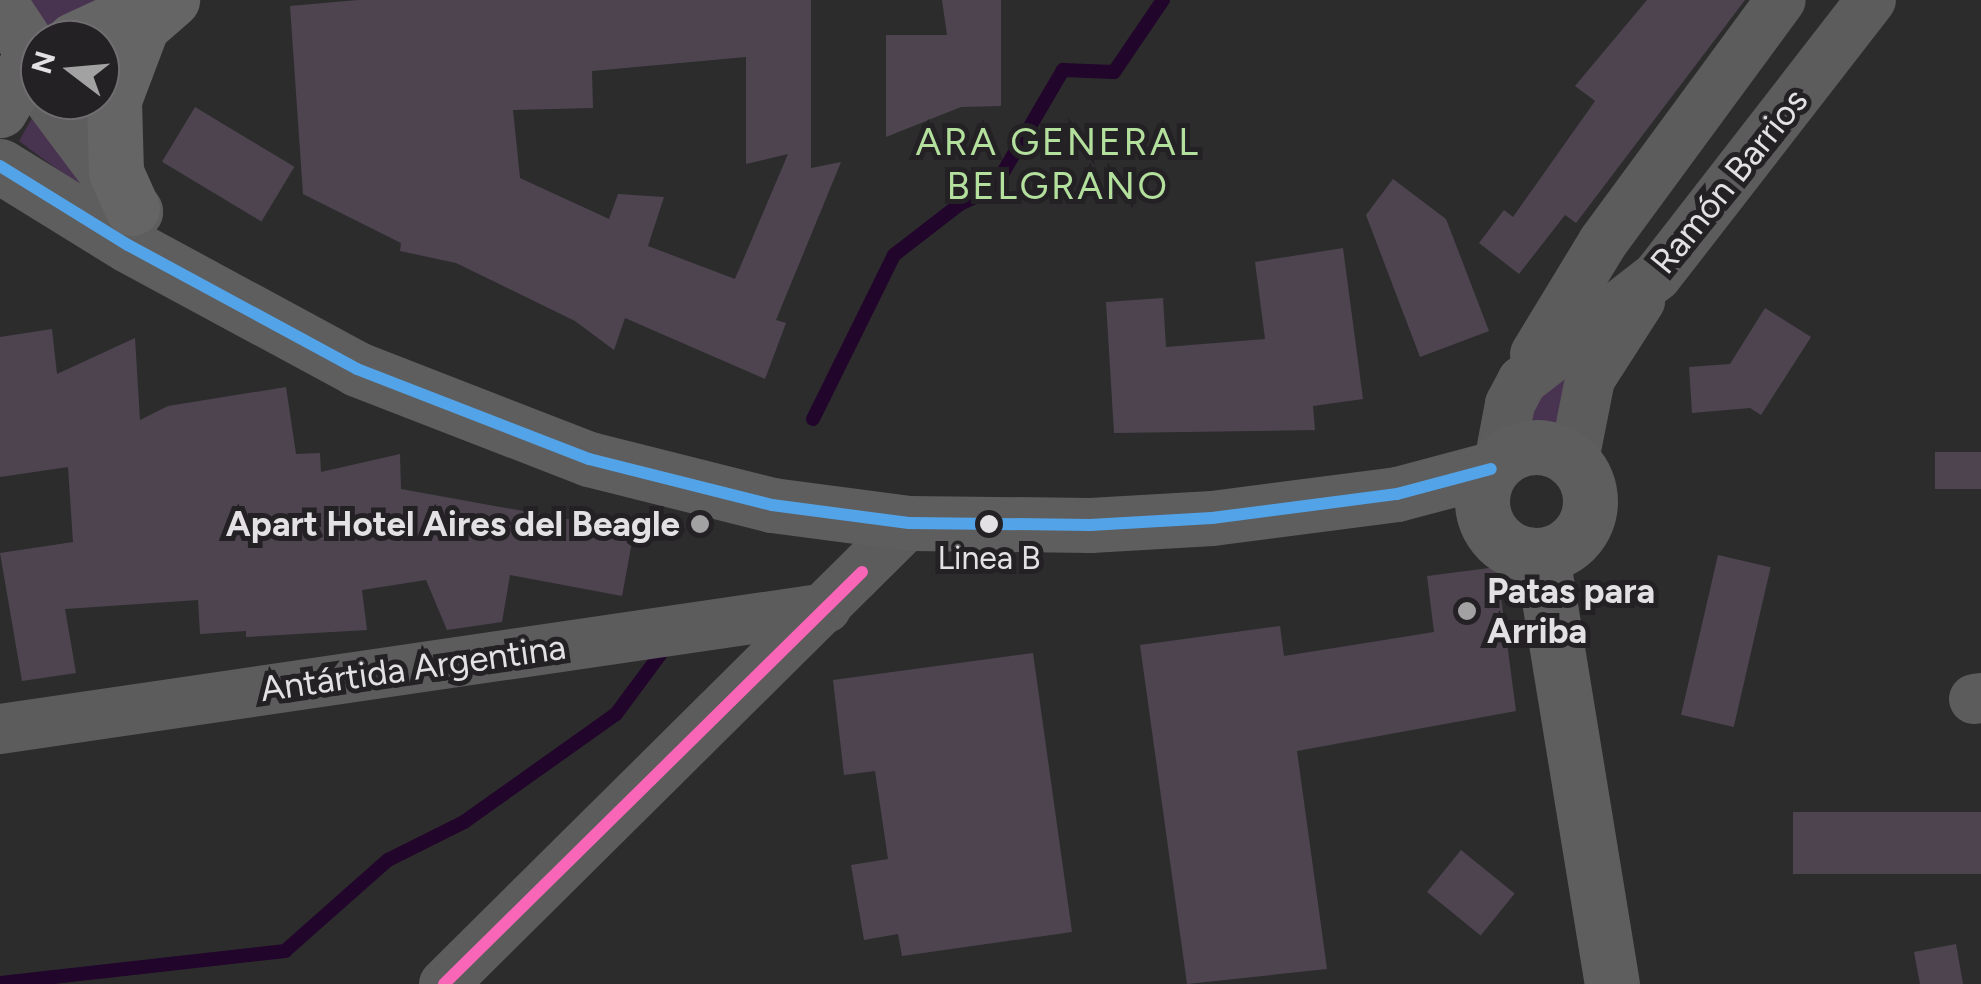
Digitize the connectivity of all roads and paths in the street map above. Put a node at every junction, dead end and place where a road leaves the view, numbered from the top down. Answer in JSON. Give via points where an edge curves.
{"nodes":[{"id":1,"x":159,"y":0,"type":"edge"},
{"id":2,"x":172,"y":0,"type":"edge"},
{"id":3,"x":1781,"y":0,"type":"edge"},
{"id":4,"x":1871,"y":0,"type":"edge"},
{"id":5,"x":0,"y":3,"type":"edge"},
{"id":6,"x":120,"y":24,"type":"edge"},
{"id":7,"x":20,"y":32,"type":"edge"},
{"id":8,"x":70,"y":120,"type":"edge"},
{"id":9,"x":0,"y":166,"type":"edge"},
{"id":10,"x":132,"y":208,"type":"junction"},
{"id":11,"x":1657,"y":276,"type":"junction"},
{"id":12,"x":235,"y":298,"type":"junction"},
{"id":13,"x":1522,"y":381,"type":"junction"},
{"id":14,"x":1574,"y":460,"type":"junction"},
{"id":15,"x":1496,"y":463,"type":"junction"},
{"id":16,"x":1397,"y":494,"type":"junction"},
{"id":17,"x":909,"y":523,"type":"junction"},
{"id":18,"x":1486,"y":526,"type":"junction"},
{"id":19,"x":1561,"y":548,"type":"junction"},
{"id":20,"x":826,"y":608,"type":"junction"},
{"id":21,"x":0,"y":729,"type":"edge"},
{"id":22,"x":444,"y":984,"type":"edge"},
{"id":23,"x":1612,"y":984,"type":"edge"}],
"edges":[{"from":1,"to":6,"type":"main road"},
{"from":2,"to":10,"type":"main road","via":[[142,26],[114,100],[116,172]]},
{"from":3,"to":13,"type":"street","name":"Ramón Barrios","via":[[1603,242]]},
{"from":4,"to":11,"type":"street","name":"Ramón Barrios"},
{"from":5,"to":7,"type":"highway"},
{"from":8,"to":10,"type":"main road"},
{"from":9,"to":12,"type":"main road","via":[[128,245]]},
{"from":10,"to":12,"type":"main road"},
{"from":11,"to":13,"type":"street","name":"Ramón Barrios"},
{"from":11,"to":14,"type":"street","via":[[1590,379]]},
{"from":12,"to":17,"type":"main road","via":[[357,368],[589,459],[772,505]]},
{"from":13,"to":15,"type":"street","name":"Ramón Barrios"},
{"from":14,"to":15,"type":"main road","via":[[1541,446]]},
{"from":14,"to":19,"type":"main road","via":[[1588,489]]},
{"from":15,"to":16,"type":"main road"},
{"from":15,"to":18,"type":"main road","via":[[1481,500]]},
{"from":16,"to":17,"type":"main road","via":[[1212,518],[1037,526]]},
{"from":16,"to":18,"type":"main road"},
{"from":17,"to":20,"type":"street"},
{"from":18,"to":19,"type":"main road","via":[[1503,542]]},
{"from":19,"to":23,"type":"main road","via":[[1564,685]]},
{"from":20,"to":21,"type":"street","name":"Antártida Argentina"},
{"from":20,"to":22,"type":"street"}]}
